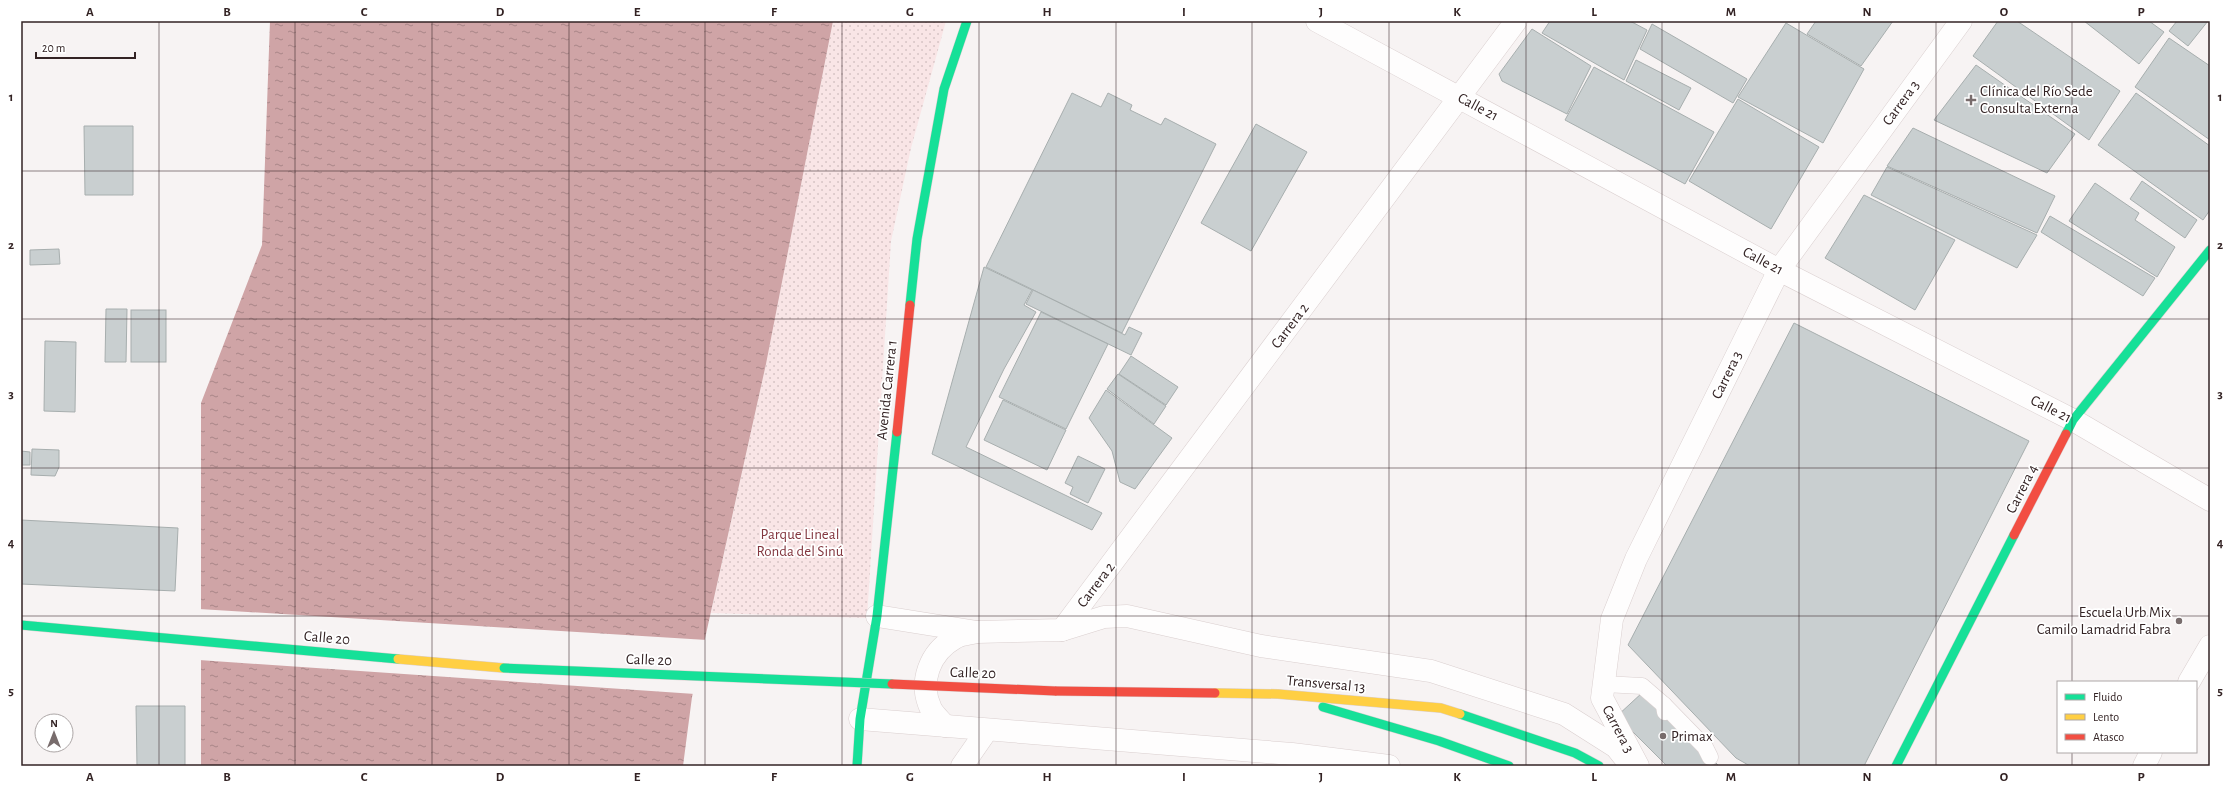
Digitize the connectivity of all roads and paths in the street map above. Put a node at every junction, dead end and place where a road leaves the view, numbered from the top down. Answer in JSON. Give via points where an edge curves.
{"nodes":[{"id":1,"x":967,"y":21,"type":"edge"},
{"id":2,"x":1317,"y":21,"type":"edge"},
{"id":3,"x":1516,"y":21,"type":"edge"},
{"id":4,"x":1961,"y":21,"type":"edge"},
{"id":5,"x":1461,"y":97,"type":"junction"},
{"id":6,"x":2210,"y":250,"type":"edge"},
{"id":7,"x":1779,"y":270,"type":"junction"},
{"id":8,"x":2073,"y":420,"type":"junction"},
{"id":9,"x":2210,"y":500,"type":"edge"},
{"id":10,"x":877,"y":616,"type":"junction"},
{"id":11,"x":21,"y":626,"type":"edge"},
{"id":12,"x":1062,"y":630,"type":"junction"},
{"id":13,"x":977,"y":632,"type":"junction"},
{"id":14,"x":2210,"y":646,"type":"edge"},
{"id":15,"x":2190,"y":681,"type":"edge"},
{"id":16,"x":1604,"y":684,"type":"junction"},
{"id":17,"x":1278,"y":694,"type":"junction"},
{"id":18,"x":860,"y":718,"type":"junction"},
{"id":19,"x":945,"y":726,"type":"junction"},
{"id":20,"x":987,"y":730,"type":"junction"},
{"id":21,"x":1439,"y":741,"type":"junction"},
{"id":22,"x":2150,"y":753,"type":"edge"},
{"id":23,"x":1710,"y":757,"type":"dead end"},
{"id":24,"x":1454,"y":758,"type":"dead end"},
{"id":25,"x":857,"y":766,"type":"edge"},
{"id":26,"x":962,"y":766,"type":"edge"},
{"id":27,"x":1389,"y":766,"type":"edge"},
{"id":28,"x":1509,"y":766,"type":"edge"},
{"id":29,"x":1599,"y":766,"type":"edge"},
{"id":30,"x":1631,"y":766,"type":"edge"},
{"id":31,"x":1638,"y":766,"type":"edge"},
{"id":32,"x":1896,"y":766,"type":"edge"},
{"id":33,"x":2144,"y":766,"type":"edge"}],
"edges":[{"from":1,"to":10,"type":"main road","name":"Avenida Carrera 1","via":[[944,89],[917,239]]},
{"from":2,"to":5,"type":"street","name":"Calle 21"},
{"from":3,"to":5,"type":"street","name":"Carrera 2"},
{"from":4,"to":7,"type":"street","name":"Carrera 3"},
{"from":5,"to":7,"type":"street","name":"Calle 21"},
{"from":5,"to":12,"type":"street","name":"Carrera 2"},
{"from":6,"to":8,"type":"main road","name":"Carrera 4"},
{"from":7,"to":8,"type":"street","name":"Calle 21"},
{"from":7,"to":16,"type":"street","name":"Carrera 3","via":[[1636,559],[1612,619]]},
{"from":8,"to":9,"type":"street","name":"Calle 21"},
{"from":8,"to":32,"type":"main road","name":"Carrera 4"},
{"from":10,"to":13,"type":"street"},
{"from":10,"to":18,"type":"main road","name":"Avenida Carrera 1"},
{"from":11,"to":17,"type":"main road","name":"Calle 20","bridge":true,"via":[[504,668],[1055,690]]},
{"from":12,"to":13,"type":"street"},
{"from":12,"to":30,"type":"street","via":[[1104,617],[1127,616],[1261,646],[1430,671],[1564,714],[1616,747]]},
{"from":13,"to":19,"type":"street","via":[[956,637],[939,649],[928,668],[925,688],[931,709]]},
{"from":14,"to":15,"type":"street"},
{"from":16,"to":23,"type":"lane","via":[[1642,686],[1705,746]]},
{"from":16,"to":31,"type":"street","name":"Carrera 3","via":[[1603,702]]},
{"from":17,"to":21,"type":"main road","name":"Transversal 13"},
{"from":17,"to":29,"type":"main road","name":"Transversal 13","via":[[1442,708],[1575,753]]},
{"from":18,"to":19,"type":"street"},
{"from":18,"to":25,"type":"main road","name":"Avenida Carrera 1"},
{"from":19,"to":20,"type":"street"},
{"from":20,"to":26,"type":"street"},
{"from":20,"to":27,"type":"street","via":[[1292,754]]},
{"from":21,"to":24,"type":"main road"},
{"from":21,"to":28,"type":"main road","name":"Transversal 13"},
{"from":22,"to":33,"type":"street"}]}
